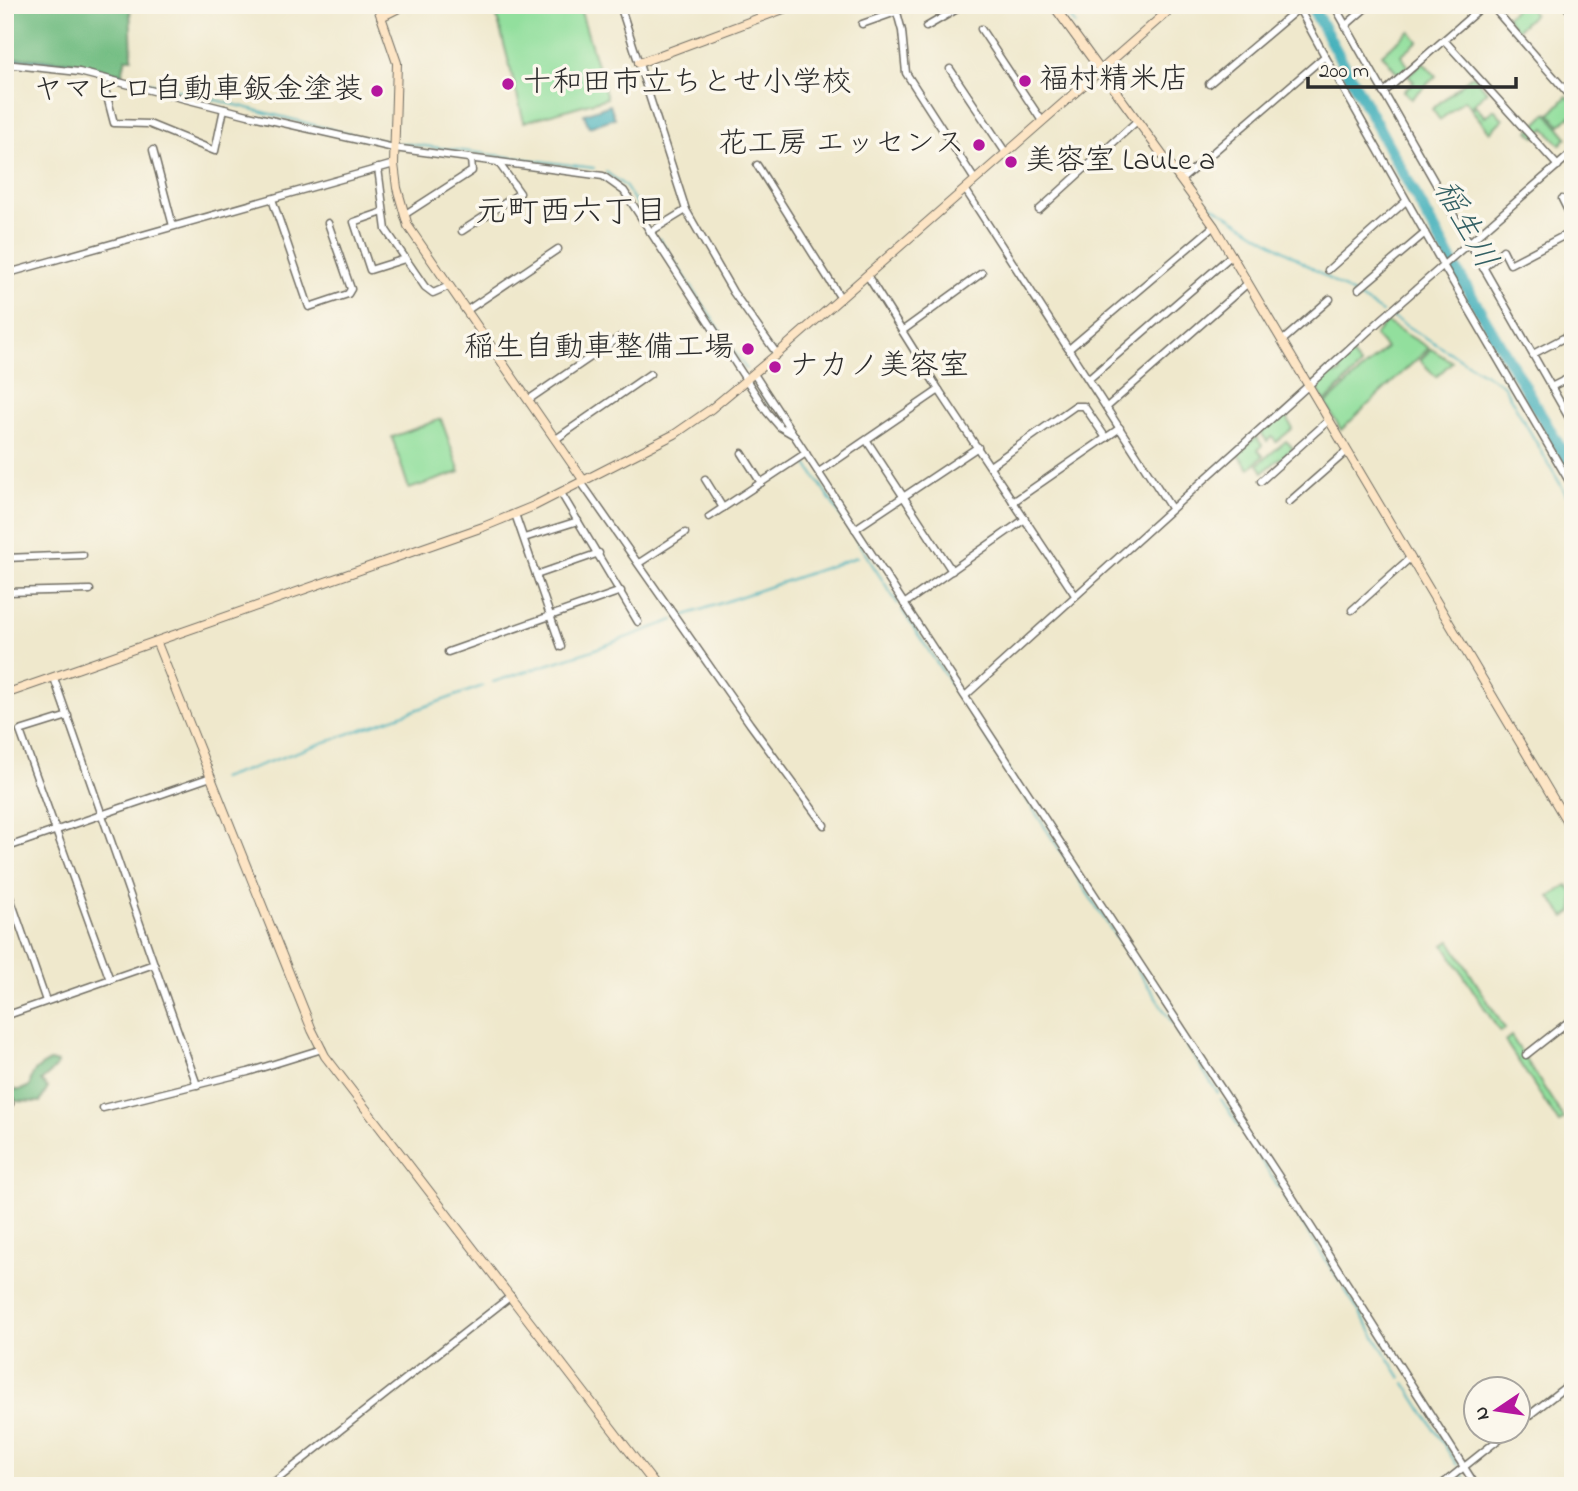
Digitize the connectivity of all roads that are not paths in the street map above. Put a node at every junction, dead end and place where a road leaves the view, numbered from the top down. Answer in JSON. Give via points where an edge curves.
{"nodes":[{"id":1,"x":405,"y":5,"type":"edge"},
{"id":2,"x":620,"y":5,"type":"edge"},
{"id":3,"x":794,"y":5,"type":"edge"},
{"id":4,"x":964,"y":5,"type":"edge"},
{"id":5,"x":1053,"y":5,"type":"edge"},
{"id":6,"x":1175,"y":5,"type":"edge"},
{"id":7,"x":1334,"y":5,"type":"edge"},
{"id":8,"x":1369,"y":5,"type":"edge"},
{"id":9,"x":1484,"y":5,"type":"edge"},
{"id":10,"x":1491,"y":5,"type":"edge"},
{"id":11,"x":1565,"y":5,"type":"edge"},
{"id":12,"x":1298,"y":7,"type":"edge"},
{"id":13,"x":381,"y":9,"type":"edge"},
{"id":14,"x":896,"y":9,"type":"edge"},
{"id":15,"x":1573,"y":14,"type":"edge"},
{"id":16,"x":862,"y":24,"type":"dead end"},
{"id":17,"x":1345,"y":26,"type":"junction"},
{"id":18,"x":926,"y":27,"type":"dead end"},
{"id":19,"x":981,"y":29,"type":"dead end"},
{"id":20,"x":1444,"y":40,"type":"junction"},
{"id":21,"x":1325,"y":56,"type":"junction"},
{"id":22,"x":639,"y":63,"type":"junction"},
{"id":23,"x":5,"y":64,"type":"edge"},
{"id":24,"x":950,"y":69,"type":"dead end"},
{"id":25,"x":1100,"y":70,"type":"junction"},
{"id":26,"x":105,"y":79,"type":"junction"},
{"id":27,"x":1209,"y":84,"type":"dead end"},
{"id":28,"x":1383,"y":93,"type":"junction"},
{"id":29,"x":1573,"y":99,"type":"edge"},
{"id":30,"x":224,"y":109,"type":"junction"},
{"id":31,"x":1042,"y":121,"type":"junction"},
{"id":32,"x":1137,"y":121,"type":"junction"},
{"id":33,"x":394,"y":148,"type":"junction"},
{"id":34,"x":153,"y":150,"type":"dead end"},
{"id":35,"x":1006,"y":153,"type":"junction"},
{"id":36,"x":1572,"y":156,"type":"edge"},
{"id":37,"x":471,"y":159,"type":"junction"},
{"id":38,"x":498,"y":162,"type":"junction"},
{"id":39,"x":394,"y":164,"type":"junction"},
{"id":40,"x":757,"y":165,"type":"dead end"},
{"id":41,"x":1558,"y":166,"type":"junction"},
{"id":42,"x":378,"y":168,"type":"junction"},
{"id":43,"x":975,"y":180,"type":"junction"},
{"id":44,"x":1181,"y":180,"type":"junction"},
{"id":45,"x":965,"y":189,"type":"junction"},
{"id":46,"x":272,"y":199,"type":"junction"},
{"id":47,"x":1562,"y":199,"type":"dead end"},
{"id":48,"x":1406,"y":201,"type":"junction"},
{"id":49,"x":1039,"y":209,"type":"dead end"},
{"id":50,"x":686,"y":210,"type":"junction"},
{"id":51,"x":383,"y":212,"type":"junction"},
{"id":52,"x":404,"y":215,"type":"junction"},
{"id":53,"x":1573,"y":220,"type":"edge"},
{"id":54,"x":328,"y":223,"type":"dead end"},
{"id":55,"x":173,"y":226,"type":"junction"},
{"id":56,"x":1214,"y":226,"type":"junction"},
{"id":57,"x":1573,"y":230,"type":"edge"},
{"id":58,"x":463,"y":231,"type":"dead end"},
{"id":59,"x":650,"y":232,"type":"junction"},
{"id":60,"x":1425,"y":233,"type":"junction"},
{"id":61,"x":1469,"y":244,"type":"junction"},
{"id":62,"x":558,"y":249,"type":"dead end"},
{"id":63,"x":1231,"y":255,"type":"junction"},
{"id":64,"x":405,"y":259,"type":"junction"},
{"id":65,"x":1445,"y":264,"type":"junction"},
{"id":66,"x":1483,"y":268,"type":"junction"},
{"id":67,"x":1328,"y":270,"type":"dead end"},
{"id":68,"x":982,"y":273,"type":"dead end"},
{"id":69,"x":5,"y":274,"type":"edge"},
{"id":70,"x":867,"y":275,"type":"junction"},
{"id":71,"x":1248,"y":283,"type":"junction"},
{"id":72,"x":449,"y":286,"type":"junction"},
{"id":73,"x":1359,"y":289,"type":"dead end"},
{"id":74,"x":841,"y":297,"type":"junction"},
{"id":75,"x":1330,"y":299,"type":"dead end"},
{"id":76,"x":466,"y":311,"type":"junction"},
{"id":77,"x":902,"y":331,"type":"junction"},
{"id":78,"x":1573,"y":333,"type":"edge"},
{"id":79,"x":621,"y":337,"type":"dead end"},
{"id":80,"x":1282,"y":341,"type":"junction"},
{"id":81,"x":1069,"y":349,"type":"junction"},
{"id":82,"x":777,"y":354,"type":"junction"},
{"id":83,"x":1533,"y":354,"type":"junction"},
{"id":84,"x":650,"y":374,"type":"dead end"},
{"id":85,"x":754,"y":374,"type":"junction"},
{"id":86,"x":1573,"y":376,"type":"edge"},
{"id":87,"x":1089,"y":379,"type":"junction"},
{"id":88,"x":747,"y":380,"type":"junction"},
{"id":89,"x":1308,"y":387,"type":"junction"},
{"id":90,"x":1551,"y":387,"type":"junction"},
{"id":91,"x":939,"y":390,"type":"junction"},
{"id":92,"x":528,"y":400,"type":"junction"},
{"id":93,"x":1107,"y":407,"type":"junction"},
{"id":94,"x":1329,"y":420,"type":"junction"},
{"id":95,"x":1573,"y":425,"type":"edge"},
{"id":96,"x":1119,"y":428,"type":"junction"},
{"id":97,"x":794,"y":435,"type":"junction"},
{"id":98,"x":1106,"y":438,"type":"junction"},
{"id":99,"x":556,"y":439,"type":"junction"},
{"id":100,"x":867,"y":441,"type":"junction"},
{"id":101,"x":978,"y":447,"type":"junction"},
{"id":102,"x":1348,"y":451,"type":"junction"},
{"id":103,"x":743,"y":453,"type":"dead end"},
{"id":104,"x":806,"y":453,"type":"junction"},
{"id":105,"x":990,"y":466,"type":"junction"},
{"id":106,"x":819,"y":472,"type":"junction"},
{"id":107,"x":705,"y":479,"type":"dead end"},
{"id":108,"x":1261,"y":481,"type":"dead end"},
{"id":109,"x":582,"y":482,"type":"junction"},
{"id":110,"x":761,"y":483,"type":"junction"},
{"id":111,"x":1573,"y":488,"type":"edge"},
{"id":112,"x":561,"y":493,"type":"junction"},
{"id":113,"x":904,"y":497,"type":"junction"},
{"id":114,"x":1013,"y":502,"type":"junction"},
{"id":115,"x":1289,"y":502,"type":"dead end"},
{"id":116,"x":723,"y":508,"type":"junction"},
{"id":117,"x":1171,"y":508,"type":"junction"},
{"id":118,"x":515,"y":514,"type":"junction"},
{"id":119,"x":709,"y":517,"type":"dead end"},
{"id":120,"x":1024,"y":519,"type":"junction"},
{"id":121,"x":578,"y":521,"type":"junction"},
{"id":122,"x":855,"y":529,"type":"junction"},
{"id":123,"x":685,"y":534,"type":"dead end"},
{"id":124,"x":524,"y":538,"type":"junction"},
{"id":125,"x":599,"y":553,"type":"junction"},
{"id":126,"x":83,"y":555,"type":"dead end"},
{"id":127,"x":5,"y":558,"type":"edge"},
{"id":128,"x":1410,"y":558,"type":"junction"},
{"id":129,"x":639,"y":563,"type":"junction"},
{"id":130,"x":952,"y":570,"type":"junction"},
{"id":131,"x":536,"y":575,"type":"junction"},
{"id":132,"x":90,"y":590,"type":"dead end"},
{"id":133,"x":621,"y":591,"type":"junction"},
{"id":134,"x":5,"y":592,"type":"edge"},
{"id":135,"x":1075,"y":596,"type":"junction"},
{"id":136,"x":904,"y":604,"type":"junction"},
{"id":137,"x":1352,"y":610,"type":"dead end"},
{"id":138,"x":550,"y":615,"type":"junction"},
{"id":139,"x":638,"y":622,"type":"dead end"},
{"id":140,"x":157,"y":643,"type":"junction"},
{"id":141,"x":561,"y":647,"type":"dead end"},
{"id":142,"x":448,"y":652,"type":"dead end"},
{"id":143,"x":54,"y":678,"type":"junction"},
{"id":144,"x":5,"y":694,"type":"edge"},
{"id":145,"x":965,"y":696,"type":"junction"},
{"id":146,"x":68,"y":716,"type":"junction"},
{"id":147,"x":211,"y":777,"type":"junction"},
{"id":148,"x":102,"y":815,"type":"junction"},
{"id":149,"x":824,"y":825,"type":"dead end"},
{"id":150,"x":57,"y":830,"type":"junction"},
{"id":151,"x":1573,"y":832,"type":"edge"},
{"id":152,"x":5,"y":848,"type":"edge"},
{"id":153,"x":5,"y":883,"type":"edge"},
{"id":154,"x":155,"y":964,"type":"junction"},
{"id":155,"x":110,"y":980,"type":"junction"},
{"id":156,"x":46,"y":1001,"type":"junction"},
{"id":157,"x":5,"y":1016,"type":"edge"},
{"id":158,"x":1573,"y":1018,"type":"edge"},
{"id":159,"x":322,"y":1049,"type":"junction"},
{"id":160,"x":1526,"y":1055,"type":"dead end"},
{"id":161,"x":197,"y":1085,"type":"junction"},
{"id":162,"x":5,"y":1089,"type":"edge"},
{"id":163,"x":10,"y":1104,"type":"dead end"},
{"id":164,"x":103,"y":1108,"type":"dead end"},
{"id":165,"x":511,"y":1296,"type":"junction"},
{"id":166,"x":1573,"y":1381,"type":"edge"},
{"id":167,"x":1532,"y":1413,"type":"edge"},
{"id":168,"x":1490,"y":1446,"type":"edge"},
{"id":169,"x":1464,"y":1467,"type":"junction"},
{"id":170,"x":269,"y":1486,"type":"edge"},
{"id":171,"x":656,"y":1486,"type":"edge"},
{"id":172,"x":1440,"y":1486,"type":"edge"},
{"id":173,"x":1476,"y":1486,"type":"edge"}],
"edges":[{"from":1,"to":13,"type":"street"},
{"from":2,"to":22,"type":"street"},
{"from":3,"to":22,"type":"street"},
{"from":4,"to":18,"type":"street"},
{"from":5,"to":25,"type":"street"},
{"from":6,"to":25,"type":"street"},
{"from":7,"to":17,"type":"street"},
{"from":8,"to":17,"type":"street"},
{"from":9,"to":20,"type":"street"},
{"from":10,"to":29,"type":"street"},
{"from":11,"to":15,"type":"street"},
{"from":12,"to":21,"type":"street"},
{"from":12,"to":27,"type":"street"},
{"from":13,"to":33,"type":"street","via":[[397,63]]},
{"from":14,"to":16,"type":"street"},
{"from":14,"to":43,"type":"street","via":[[906,73]]},
{"from":17,"to":28,"type":"street"},
{"from":19,"to":31,"type":"street"},
{"from":20,"to":28,"type":"street"},
{"from":20,"to":41,"type":"street"},
{"from":21,"to":44,"type":"street"},
{"from":21,"to":48,"type":"street"},
{"from":22,"to":50,"type":"street"},
{"from":23,"to":26,"type":"street"},
{"from":24,"to":35,"type":"street"},
{"from":25,"to":31,"type":"street"},
{"from":25,"to":32,"type":"street"},
{"from":26,"to":30,"type":"street"},
{"from":26,"to":30,"type":"street","via":[[114,122],[149,124],[215,151]]},
{"from":28,"to":61,"type":"street"},
{"from":30,"to":33,"type":"street"},
{"from":31,"to":35,"type":"street"},
{"from":32,"to":44,"type":"street"},
{"from":32,"to":49,"type":"street"},
{"from":33,"to":37,"type":"street"},
{"from":33,"to":39,"type":"street"},
{"from":34,"to":55,"type":"street"},
{"from":35,"to":43,"type":"street"},
{"from":36,"to":41,"type":"street"},
{"from":37,"to":38,"type":"street"},
{"from":37,"to":52,"type":"street","via":[[472,171]]},
{"from":38,"to":58,"type":"street","via":[[520,193]]},
{"from":38,"to":59,"type":"street","via":[[603,176],[624,191]]},
{"from":39,"to":42,"type":"street"},
{"from":39,"to":52,"type":"street"},
{"from":40,"to":74,"type":"street"},
{"from":41,"to":61,"type":"street"},
{"from":42,"to":46,"type":"street"},
{"from":42,"to":51,"type":"street"},
{"from":43,"to":45,"type":"street"},
{"from":44,"to":56,"type":"street"},
{"from":45,"to":70,"type":"street"},
{"from":45,"to":81,"type":"street"},
{"from":46,"to":54,"type":"street","via":[[309,307],[351,289]]},
{"from":46,"to":55,"type":"street"},
{"from":47,"to":53,"type":"street"},
{"from":48,"to":60,"type":"street"},
{"from":48,"to":67,"type":"street"},
{"from":50,"to":59,"type":"street"},
{"from":50,"to":82,"type":"street","via":[[733,292]]},
{"from":51,"to":64,"type":"street","via":[[386,230]]},
{"from":51,"to":64,"type":"street","via":[[354,222],[370,270]]},
{"from":52,"to":72,"type":"street"},
{"from":55,"to":69,"type":"street"},
{"from":56,"to":63,"type":"street"},
{"from":56,"to":81,"type":"street"},
{"from":57,"to":66,"type":"street","via":[[1510,264],[1503,250]]},
{"from":59,"to":88,"type":"street"},
{"from":60,"to":65,"type":"street"},
{"from":60,"to":73,"type":"street"},
{"from":61,"to":65,"type":"street"},
{"from":61,"to":66,"type":"street"},
{"from":62,"to":76,"type":"street"},
{"from":63,"to":71,"type":"street"},
{"from":63,"to":87,"type":"street"},
{"from":64,"to":72,"type":"street","via":[[433,293]]},
{"from":65,"to":89,"type":"street"},
{"from":65,"to":111,"type":"street"},
{"from":66,"to":83,"type":"street"},
{"from":68,"to":77,"type":"street"},
{"from":70,"to":74,"type":"street"},
{"from":70,"to":77,"type":"street"},
{"from":71,"to":80,"type":"street"},
{"from":71,"to":93,"type":"street"},
{"from":72,"to":76,"type":"street"},
{"from":74,"to":82,"type":"street"},
{"from":75,"to":80,"type":"street"},
{"from":76,"to":92,"type":"street"},
{"from":77,"to":91,"type":"street"},
{"from":78,"to":83,"type":"street"},
{"from":79,"to":92,"type":"street"},
{"from":80,"to":89,"type":"street"},
{"from":81,"to":87,"type":"street"},
{"from":82,"to":85,"type":"street"},
{"from":83,"to":90,"type":"street"},
{"from":84,"to":99,"type":"street"},
{"from":85,"to":88,"type":"street"},
{"from":85,"to":97,"type":"street"},
{"from":86,"to":90,"type":"street"},
{"from":87,"to":93,"type":"street"},
{"from":88,"to":97,"type":"street","via":[[767,412]]},
{"from":88,"to":109,"type":"street","via":[[675,434]]},
{"from":89,"to":94,"type":"street"},
{"from":89,"to":117,"type":"street"},
{"from":90,"to":95,"type":"street"},
{"from":91,"to":100,"type":"street"},
{"from":91,"to":101,"type":"street"},
{"from":92,"to":99,"type":"street"},
{"from":93,"to":96,"type":"street"},
{"from":94,"to":102,"type":"street"},
{"from":94,"to":108,"type":"street"},
{"from":96,"to":98,"type":"street"},
{"from":96,"to":117,"type":"street"},
{"from":97,"to":104,"type":"street"},
{"from":98,"to":105,"type":"street","via":[[1084,407],[1075,406]]},
{"from":98,"to":114,"type":"street"},
{"from":99,"to":109,"type":"street"},
{"from":100,"to":106,"type":"street"},
{"from":100,"to":113,"type":"street"},
{"from":101,"to":105,"type":"street"},
{"from":101,"to":113,"type":"street"},
{"from":102,"to":115,"type":"street"},
{"from":102,"to":128,"type":"street"},
{"from":103,"to":110,"type":"street"},
{"from":104,"to":106,"type":"street"},
{"from":104,"to":110,"type":"street"},
{"from":105,"to":114,"type":"street"},
{"from":106,"to":122,"type":"street"},
{"from":107,"to":116,"type":"street"},
{"from":109,"to":112,"type":"street"},
{"from":109,"to":129,"type":"street"},
{"from":110,"to":116,"type":"street"},
{"from":112,"to":118,"type":"street"},
{"from":112,"to":121,"type":"street"},
{"from":113,"to":122,"type":"street"},
{"from":113,"to":130,"type":"street"},
{"from":114,"to":120,"type":"street"},
{"from":116,"to":119,"type":"street"},
{"from":117,"to":135,"type":"street"},
{"from":118,"to":124,"type":"street"},
{"from":118,"to":140,"type":"street"},
{"from":120,"to":130,"type":"street"},
{"from":120,"to":135,"type":"street"},
{"from":121,"to":124,"type":"street"},
{"from":121,"to":125,"type":"street"},
{"from":122,"to":136,"type":"street"},
{"from":123,"to":129,"type":"street"},
{"from":124,"to":131,"type":"street"},
{"from":125,"to":131,"type":"street"},
{"from":125,"to":133,"type":"street"},
{"from":126,"to":127,"type":"street"},
{"from":128,"to":137,"type":"street"},
{"from":128,"to":151,"type":"street"},
{"from":129,"to":149,"type":"street"},
{"from":130,"to":136,"type":"street"},
{"from":131,"to":138,"type":"street"},
{"from":132,"to":134,"type":"street"},
{"from":133,"to":138,"type":"street"},
{"from":133,"to":139,"type":"street"},
{"from":135,"to":145,"type":"street"},
{"from":136,"to":145,"type":"street"},
{"from":138,"to":141,"type":"street"},
{"from":138,"to":142,"type":"street"},
{"from":140,"to":143,"type":"street"},
{"from":140,"to":147,"type":"street"},
{"from":143,"to":144,"type":"street"},
{"from":143,"to":146,"type":"street"},
{"from":145,"to":169,"type":"street"},
{"from":146,"to":148,"type":"street"},
{"from":146,"to":150,"type":"street","via":[[20,731]]},
{"from":147,"to":148,"type":"street"},
{"from":147,"to":159,"type":"street"},
{"from":148,"to":150,"type":"street"},
{"from":148,"to":154,"type":"street"},
{"from":150,"to":152,"type":"street"},
{"from":150,"to":155,"type":"street"},
{"from":153,"to":156,"type":"street"},
{"from":154,"to":155,"type":"street"},
{"from":154,"to":161,"type":"street"},
{"from":155,"to":156,"type":"street"},
{"from":156,"to":157,"type":"street"},
{"from":158,"to":160,"type":"street"},
{"from":159,"to":161,"type":"street"},
{"from":159,"to":165,"type":"street"},
{"from":161,"to":164,"type":"street"},
{"from":162,"to":163,"type":"street"},
{"from":165,"to":170,"type":"street"},
{"from":165,"to":171,"type":"street"},
{"from":166,"to":167,"type":"street"},
{"from":168,"to":169,"type":"street"},
{"from":169,"to":172,"type":"street"},
{"from":169,"to":173,"type":"street"}]}
